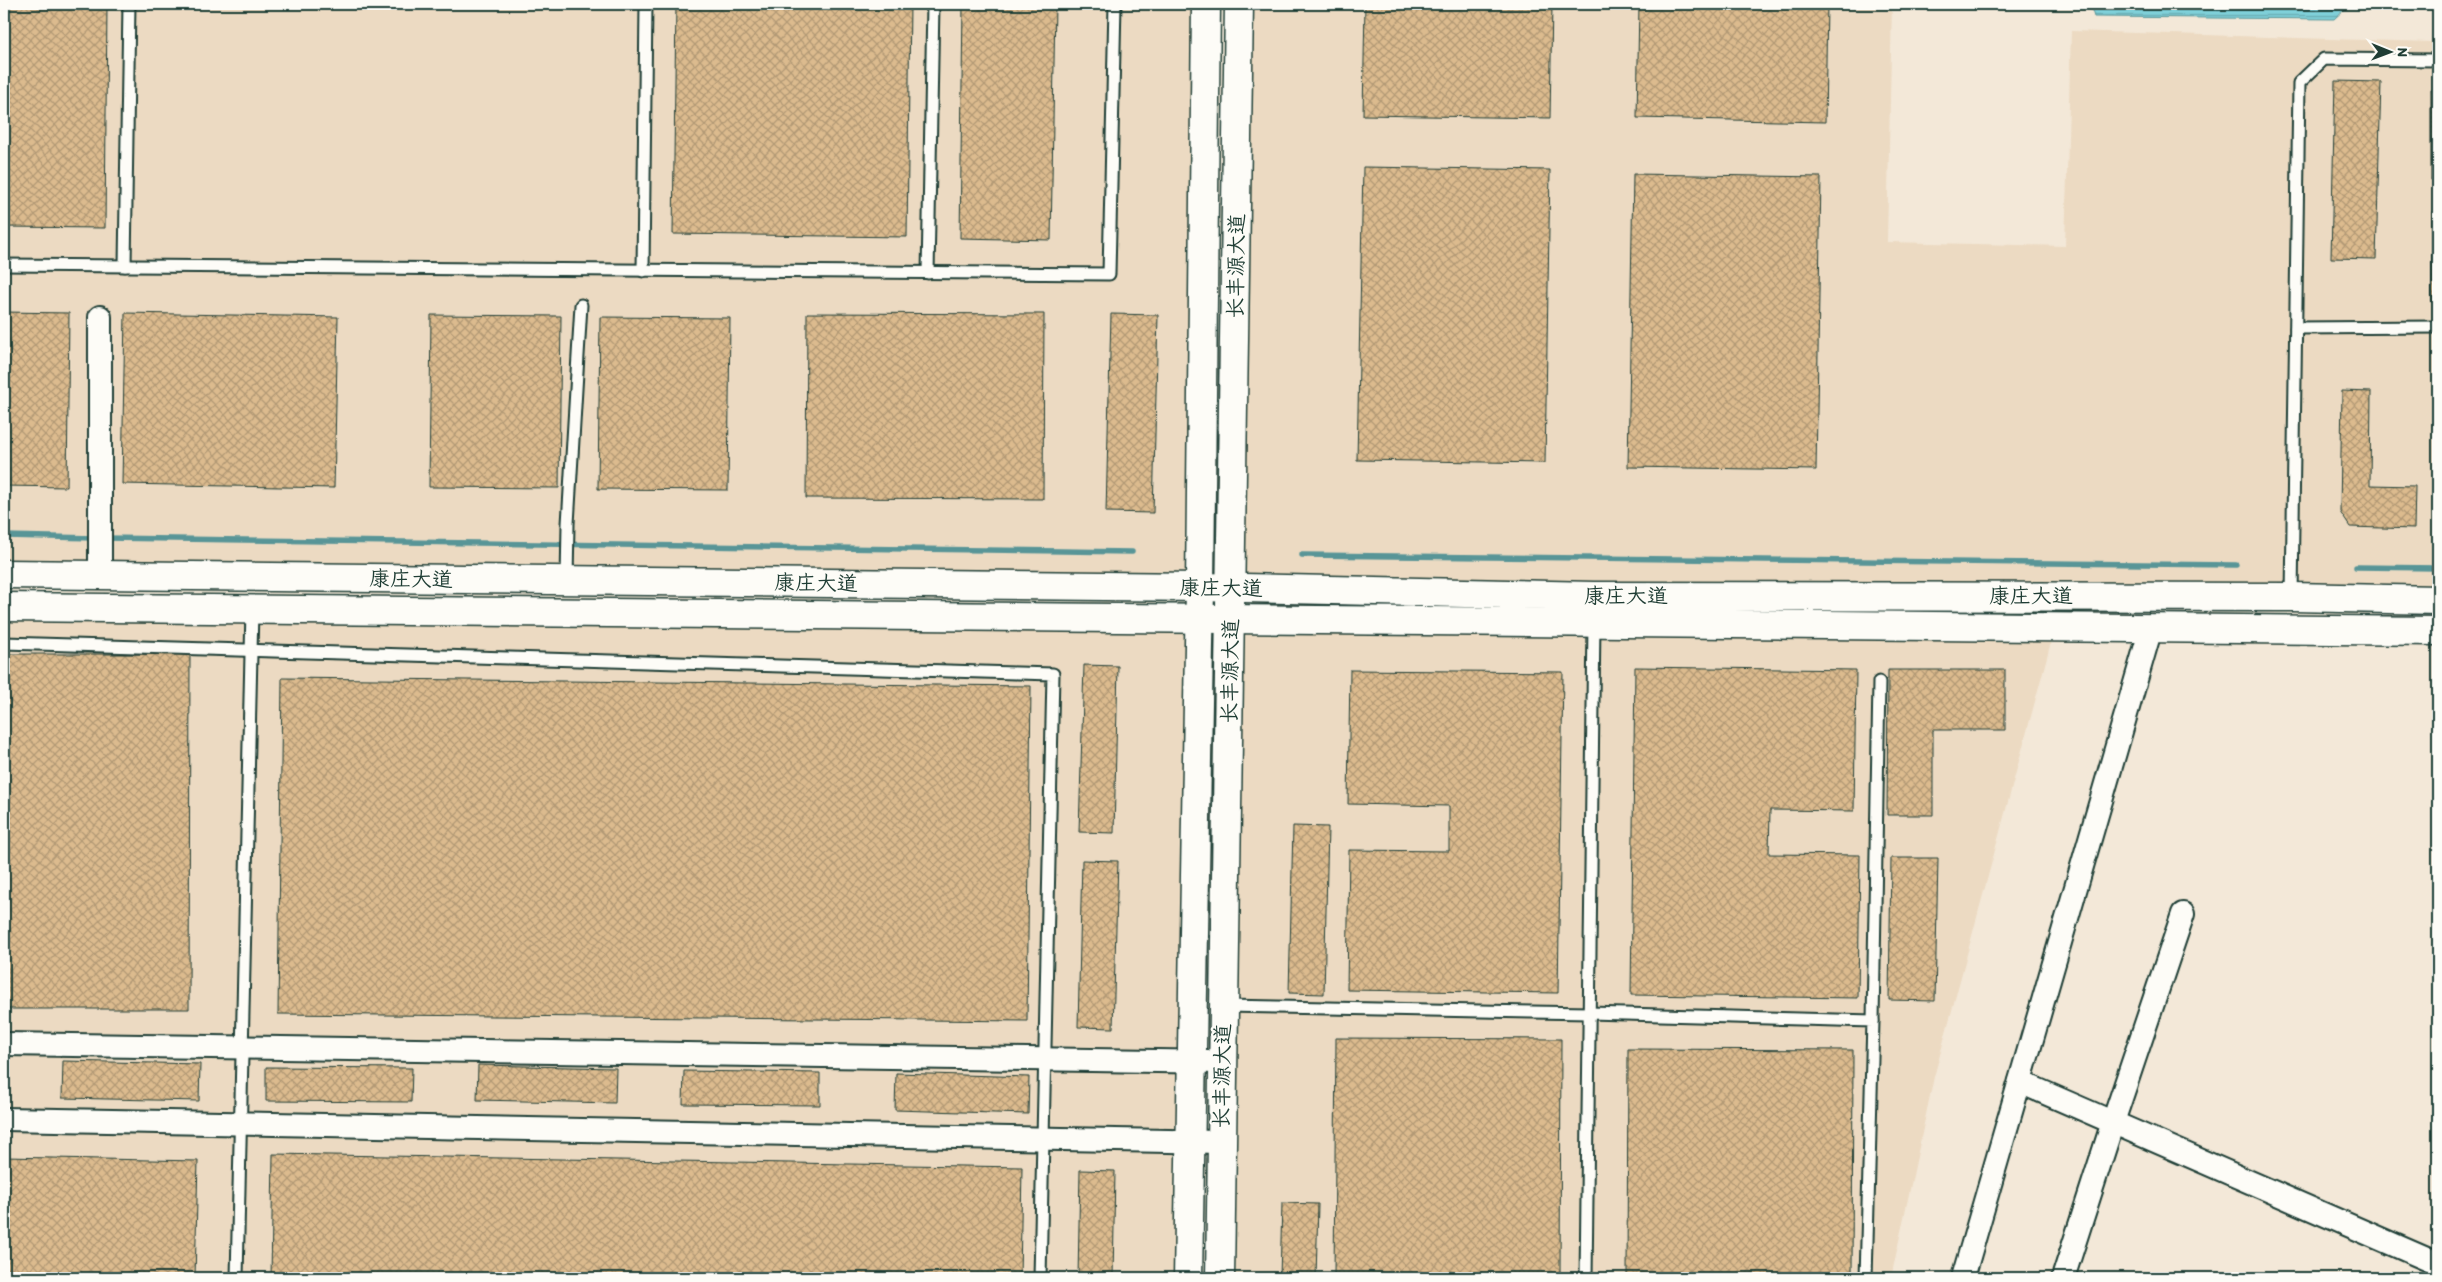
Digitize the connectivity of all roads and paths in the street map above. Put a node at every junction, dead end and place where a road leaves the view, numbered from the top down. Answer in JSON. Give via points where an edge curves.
{"nodes":[{"id":1,"x":129,"y":4,"type":"edge"},
{"id":2,"x":646,"y":4,"type":"edge"},
{"id":3,"x":933,"y":4,"type":"edge"},
{"id":4,"x":1115,"y":4,"type":"edge"},
{"id":5,"x":1206,"y":4,"type":"edge"},
{"id":6,"x":1239,"y":4,"type":"edge"},
{"id":7,"x":2438,"y":60,"type":"edge"},
{"id":8,"x":4,"y":266,"type":"edge"},
{"id":9,"x":125,"y":266,"type":"junction"},
{"id":10,"x":643,"y":271,"type":"junction"},
{"id":11,"x":928,"y":273,"type":"junction"},
{"id":12,"x":581,"y":305,"type":"dead end"},
{"id":13,"x":100,"y":317,"type":"dead end"},
{"id":14,"x":2438,"y":327,"type":"edge"},
{"id":15,"x":2296,"y":328,"type":"junction"},
{"id":16,"x":4,"y":574,"type":"edge"},
{"id":17,"x":100,"y":575,"type":"junction"},
{"id":18,"x":567,"y":581,"type":"junction"},
{"id":19,"x":1200,"y":587,"type":"junction"},
{"id":20,"x":1232,"y":588,"type":"junction"},
{"id":21,"x":2292,"y":597,"type":"junction"},
{"id":22,"x":2438,"y":600,"type":"edge"},
{"id":23,"x":4,"y":607,"type":"edge"},
{"id":24,"x":252,"y":609,"type":"junction"},
{"id":25,"x":1594,"y":609,"type":"junction"},
{"id":26,"x":1199,"y":618,"type":"junction"},
{"id":27,"x":1231,"y":618,"type":"junction"},
{"id":28,"x":2151,"y":628,"type":"junction"},
{"id":29,"x":2438,"y":631,"type":"edge"},
{"id":30,"x":4,"y":643,"type":"edge"},
{"id":31,"x":252,"y":650,"type":"junction"},
{"id":32,"x":1879,"y":682,"type":"dead end"},
{"id":33,"x":2183,"y":914,"type":"dead end"},
{"id":34,"x":1222,"y":1006,"type":"junction"},
{"id":35,"x":1589,"y":1013,"type":"junction"},
{"id":36,"x":1873,"y":1021,"type":"junction"},
{"id":37,"x":4,"y":1044,"type":"edge"},
{"id":38,"x":243,"y":1047,"type":"junction"},
{"id":39,"x":1046,"y":1059,"type":"junction"},
{"id":40,"x":1192,"y":1061,"type":"junction"},
{"id":41,"x":1222,"y":1062,"type":"junction"},
{"id":42,"x":2020,"y":1082,"type":"junction"},
{"id":43,"x":4,"y":1119,"type":"edge"},
{"id":44,"x":2113,"y":1122,"type":"junction"},
{"id":45,"x":241,"y":1123,"type":"junction"},
{"id":46,"x":1044,"y":1138,"type":"junction"},
{"id":47,"x":1190,"y":1141,"type":"junction"},
{"id":48,"x":1221,"y":1142,"type":"junction"},
{"id":49,"x":2438,"y":1264,"type":"edge"},
{"id":50,"x":1964,"y":1274,"type":"dead end"},
{"id":51,"x":237,"y":1278,"type":"edge"},
{"id":52,"x":1040,"y":1278,"type":"edge"},
{"id":53,"x":1188,"y":1278,"type":"edge"},
{"id":54,"x":1220,"y":1278,"type":"edge"},
{"id":55,"x":1586,"y":1278,"type":"edge"},
{"id":56,"x":1866,"y":1278,"type":"edge"},
{"id":57,"x":2063,"y":1278,"type":"edge"}],
"edges":[{"from":1,"to":9,"type":"lane"},
{"from":2,"to":10,"type":"lane"},
{"from":3,"to":11,"type":"lane"},
{"from":4,"to":11,"type":"lane","via":[[1109,274]]},
{"from":5,"to":19,"type":"main road","name":"长丰源大道"},
{"from":6,"to":20,"type":"main road","name":"长丰源大道"},
{"from":7,"to":15,"type":"lane","via":[[2324,59],[2299,83]]},
{"from":8,"to":9,"type":"lane"},
{"from":9,"to":10,"type":"lane"},
{"from":10,"to":11,"type":"lane"},
{"from":12,"to":18,"type":"lane"},
{"from":13,"to":17,"type":"street"},
{"from":14,"to":15,"type":"lane"},
{"from":15,"to":21,"type":"lane"},
{"from":16,"to":17,"type":"main road","name":"康庄大道"},
{"from":17,"to":18,"type":"main road","name":"康庄大道"},
{"from":18,"to":19,"type":"main road","name":"康庄大道"},
{"from":19,"to":20,"type":"main road","name":"康庄大道"},
{"from":19,"to":26,"type":"main road","name":"长丰源大道"},
{"from":20,"to":25,"type":"main road","name":"康庄大道"},
{"from":20,"to":27,"type":"main road","name":"长丰源大道"},
{"from":21,"to":22,"type":"main road","name":"康庄大道"},
{"from":21,"to":25,"type":"main road","name":"康庄大道"},
{"from":23,"to":24,"type":"main road","name":"康庄大道"},
{"from":24,"to":26,"type":"main road","name":"康庄大道"},
{"from":24,"to":31,"type":"lane"},
{"from":25,"to":27,"type":"main road","name":"康庄大道"},
{"from":25,"to":28,"type":"main road","name":"康庄大道"},
{"from":25,"to":35,"type":"lane"},
{"from":26,"to":27,"type":"main road","name":"康庄大道"},
{"from":26,"to":40,"type":"main road","name":"长丰源大道"},
{"from":27,"to":34,"type":"main road","name":"长丰源大道"},
{"from":28,"to":29,"type":"main road","name":"康庄大道"},
{"from":28,"to":42,"type":"street"},
{"from":30,"to":31,"type":"lane"},
{"from":31,"to":38,"type":"lane"},
{"from":31,"to":39,"type":"lane","via":[[1053,674]]},
{"from":32,"to":36,"type":"lane"},
{"from":33,"to":44,"type":"street"},
{"from":34,"to":35,"type":"lane"},
{"from":34,"to":41,"type":"main road","name":"长丰源大道"},
{"from":35,"to":36,"type":"lane"},
{"from":35,"to":55,"type":"lane"},
{"from":36,"to":56,"type":"lane"},
{"from":37,"to":38,"type":"street"},
{"from":38,"to":39,"type":"street"},
{"from":38,"to":45,"type":"lane"},
{"from":39,"to":40,"type":"street"},
{"from":39,"to":46,"type":"lane"},
{"from":40,"to":41,"type":"street"},
{"from":40,"to":47,"type":"main road","name":"长丰源大道"},
{"from":41,"to":48,"type":"main road","name":"长丰源大道"},
{"from":42,"to":44,"type":"street"},
{"from":42,"to":50,"type":"street"},
{"from":43,"to":45,"type":"street"},
{"from":44,"to":49,"type":"street"},
{"from":44,"to":57,"type":"street"},
{"from":45,"to":46,"type":"street"},
{"from":45,"to":51,"type":"lane"},
{"from":46,"to":47,"type":"street"},
{"from":46,"to":52,"type":"lane"},
{"from":47,"to":48,"type":"street"},
{"from":47,"to":53,"type":"main road","name":"长丰源大道"},
{"from":48,"to":54,"type":"main road","name":"长丰源大道"}]}
